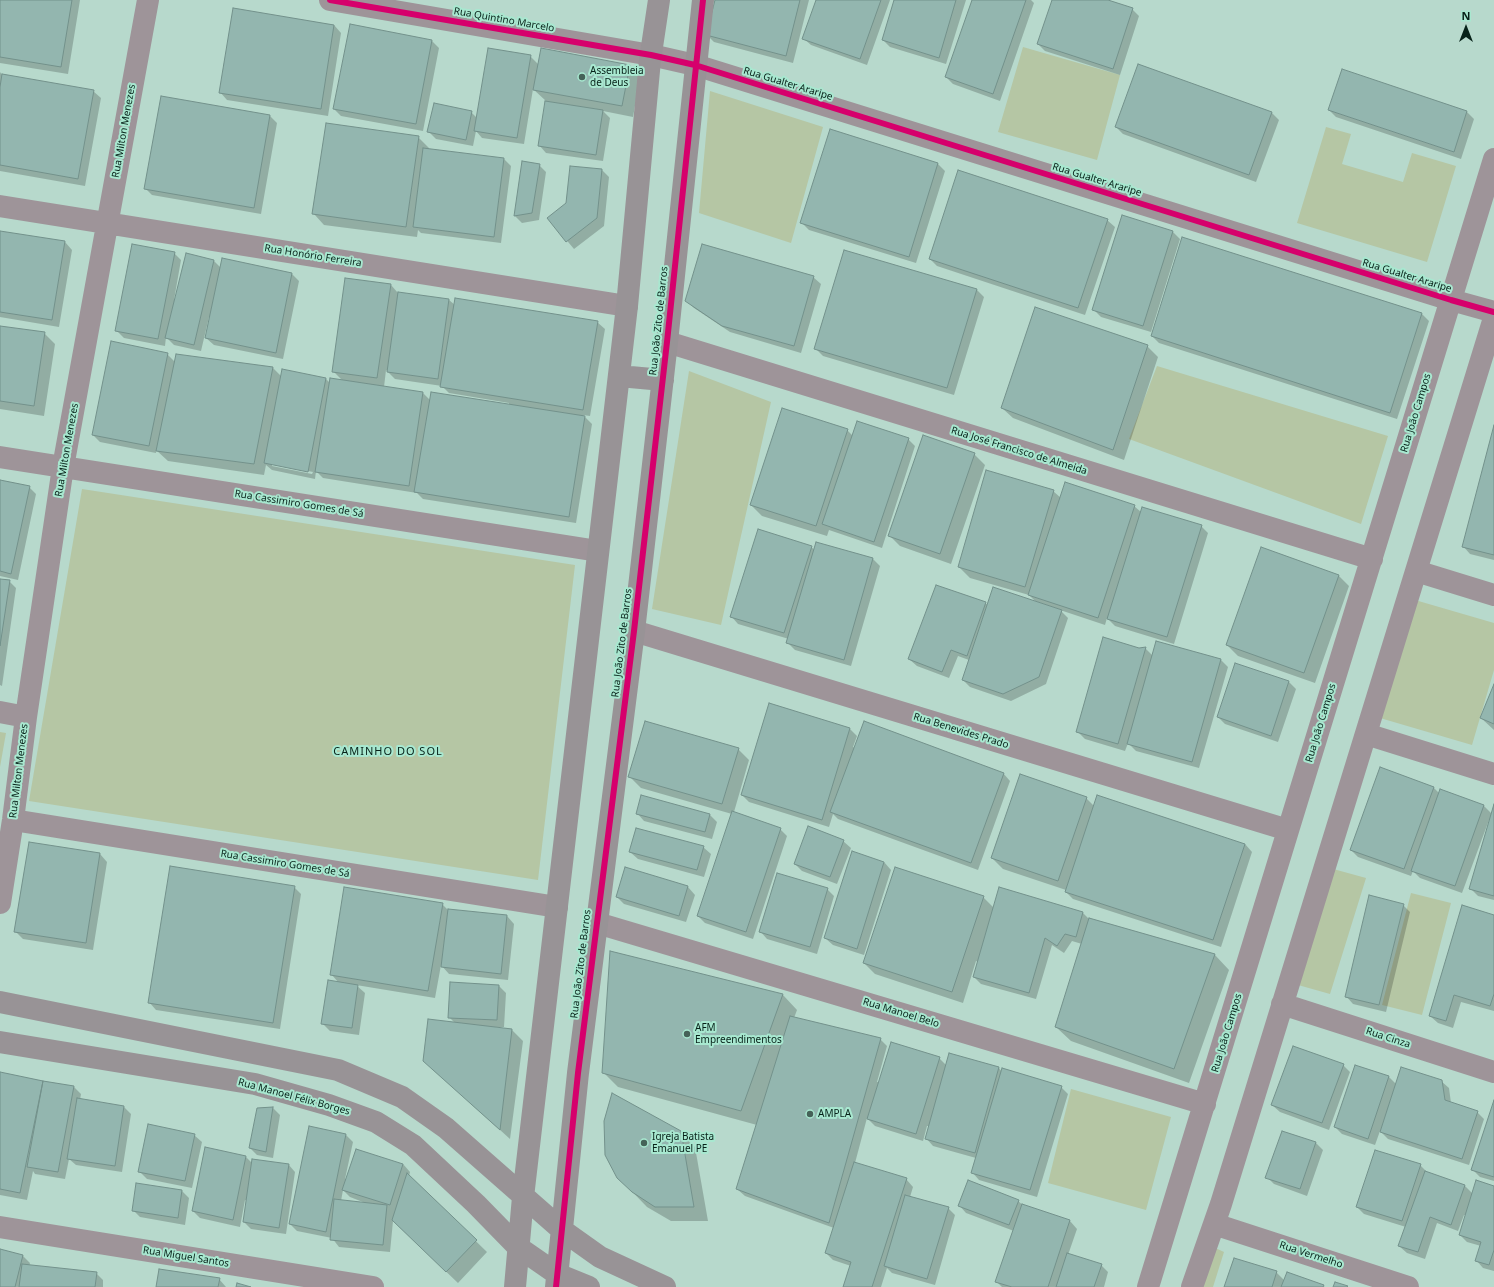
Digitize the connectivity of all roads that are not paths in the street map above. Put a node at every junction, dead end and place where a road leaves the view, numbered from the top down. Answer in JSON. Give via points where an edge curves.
{"nodes":[{"id":1,"x":148,"y":0,"type":"edge"},
{"id":2,"x":330,"y":0,"type":"edge"},
{"id":3,"x":659,"y":0,"type":"edge"},
{"id":4,"x":703,"y":0,"type":"edge"},
{"id":5,"x":651,"y":55,"type":"junction"},
{"id":6,"x":695,"y":65,"type":"junction"},
{"id":7,"x":1494,"y":159,"type":"edge"},
{"id":8,"x":0,"y":206,"type":"edge"},
{"id":9,"x":107,"y":223,"type":"junction"},
{"id":10,"x":1451,"y":300,"type":"junction"},
{"id":11,"x":627,"y":306,"type":"junction"},
{"id":12,"x":1494,"y":312,"type":"edge"},
{"id":13,"x":1494,"y":318,"type":"edge"},
{"id":14,"x":667,"y":342,"type":"junction"},
{"id":15,"x":619,"y":376,"type":"junction"},
{"id":16,"x":663,"y":380,"type":"junction"},
{"id":17,"x":0,"y":457,"type":"edge"},
{"id":18,"x":63,"y":468,"type":"junction"},
{"id":19,"x":598,"y":551,"type":"junction"},
{"id":20,"x":1372,"y":559,"type":"junction"},
{"id":21,"x":1416,"y":571,"type":"junction"},
{"id":22,"x":1494,"y":595,"type":"edge"},
{"id":23,"x":634,"y":631,"type":"junction"},
{"id":24,"x":0,"y":712,"type":"edge"},
{"id":25,"x":26,"y":716,"type":"junction"},
{"id":26,"x":1366,"y":734,"type":"junction"},
{"id":27,"x":1494,"y":774,"type":"edge"},
{"id":28,"x":13,"y":820,"type":"junction"},
{"id":29,"x":1288,"y":830,"type":"junction"},
{"id":30,"x":0,"y":903,"type":"edge"},
{"id":31,"x":557,"y":907,"type":"junction"},
{"id":32,"x":597,"y":923,"type":"junction"},
{"id":33,"x":0,"y":1002,"type":"edge"},
{"id":34,"x":1282,"y":1004,"type":"junction"},
{"id":35,"x":0,"y":1042,"type":"edge"},
{"id":36,"x":1494,"y":1072,"type":"edge"},
{"id":37,"x":1205,"y":1104,"type":"junction"},
{"id":38,"x":523,"y":1196,"type":"junction"},
{"id":39,"x":1214,"y":1224,"type":"junction"},
{"id":40,"x":0,"y":1227,"type":"edge"},
{"id":41,"x":562,"y":1230,"type":"junction"},
{"id":42,"x":518,"y":1247,"type":"junction"},
{"id":43,"x":556,"y":1280,"type":"edge"},
{"id":44,"x":373,"y":1287,"type":"edge"},
{"id":45,"x":515,"y":1287,"type":"edge"},
{"id":46,"x":588,"y":1287,"type":"edge"},
{"id":47,"x":665,"y":1287,"type":"edge"},
{"id":48,"x":1148,"y":1287,"type":"edge"},
{"id":49,"x":1192,"y":1287,"type":"edge"},
{"id":50,"x":1408,"y":1287,"type":"edge"}],
"edges":[{"from":1,"to":9,"type":"street","name":"Rua Milton Menezes"},
{"from":2,"to":5,"type":"street","name":"Rua Quintino Marcelo"},
{"from":3,"to":5,"type":"street"},
{"from":4,"to":6,"type":"street","name":"Rua João Zito de Barros"},
{"from":5,"to":6,"type":"street","name":"Rua Quintino Marcelo"},
{"from":5,"to":11,"type":"street"},
{"from":6,"to":10,"type":"street","name":"Rua Gualter Araripe"},
{"from":6,"to":14,"type":"street","name":"Rua João Zito de Barros"},
{"from":7,"to":10,"type":"street","name":"Rua João Campos"},
{"from":8,"to":9,"type":"street","name":"Rua Honório Ferreira"},
{"from":9,"to":11,"type":"street","name":"Rua Honório Ferreira"},
{"from":9,"to":18,"type":"street","name":"Rua Milton Menezes"},
{"from":10,"to":12,"type":"street","name":"Rua Gualter Araripe"},
{"from":10,"to":20,"type":"street","name":"Rua João Campos"},
{"from":11,"to":15,"type":"street"},
{"from":13,"to":21,"type":"street"},
{"from":14,"to":16,"type":"street","name":"Rua João Zito de Barros"},
{"from":14,"to":20,"type":"street","name":"Rua José Francisco de Almeida"},
{"from":15,"to":16,"type":"street"},
{"from":15,"to":19,"type":"street"},
{"from":16,"to":23,"type":"street","name":"Rua João Zito de Barros"},
{"from":17,"to":18,"type":"street","name":"Rua Cassimiro Gomes de Sá"},
{"from":18,"to":19,"type":"street","name":"Rua Cassimiro Gomes de Sá"},
{"from":18,"to":25,"type":"street","name":"Rua Milton Menezes"},
{"from":19,"to":31,"type":"street"},
{"from":20,"to":29,"type":"street","name":"Rua João Campos"},
{"from":21,"to":22,"type":"street"},
{"from":21,"to":26,"type":"street"},
{"from":23,"to":29,"type":"street","name":"Rua Benevides Prado"},
{"from":23,"to":32,"type":"street","name":"Rua João Zito de Barros"},
{"from":24,"to":25,"type":"street"},
{"from":25,"to":28,"type":"street","name":"Rua Milton Menezes"},
{"from":26,"to":27,"type":"street"},
{"from":26,"to":34,"type":"street"},
{"from":28,"to":30,"type":"street","name":"Rua Milton Menezes"},
{"from":28,"to":31,"type":"street","name":"Rua Cassimiro Gomes de Sá"},
{"from":29,"to":37,"type":"street","name":"Rua João Campos"},
{"from":31,"to":38,"type":"street"},
{"from":32,"to":37,"type":"street","name":"Rua Manoel Belo"},
{"from":32,"to":41,"type":"street","name":"Rua João Zito de Barros"},
{"from":33,"to":38,"type":"street","via":[[338,1070],[402,1097],[446,1128]]},
{"from":34,"to":36,"type":"street","name":"Rua Cinza"},
{"from":34,"to":39,"type":"street"},
{"from":35,"to":42,"type":"street","name":"Rua Manoel Félix Borges","via":[[255,1084],[329,1105],[376,1122],[413,1145]]},
{"from":37,"to":48,"type":"street","name":"Rua João Campos"},
{"from":38,"to":41,"type":"street"},
{"from":38,"to":42,"type":"street"},
{"from":39,"to":49,"type":"street"},
{"from":39,"to":50,"type":"street","name":"Rua Vermelho"},
{"from":40,"to":44,"type":"street","name":"Rua Miguel Santos"},
{"from":41,"to":43,"type":"street","name":"Rua João Zito de Barros"},
{"from":41,"to":47,"type":"street","via":[[600,1257]]},
{"from":42,"to":43,"type":"street","name":"Rua Manoel Félix Borges"},
{"from":42,"to":45,"type":"street"},
{"from":43,"to":46,"type":"street","name":"Rua Manoel Félix Borges"}]}
